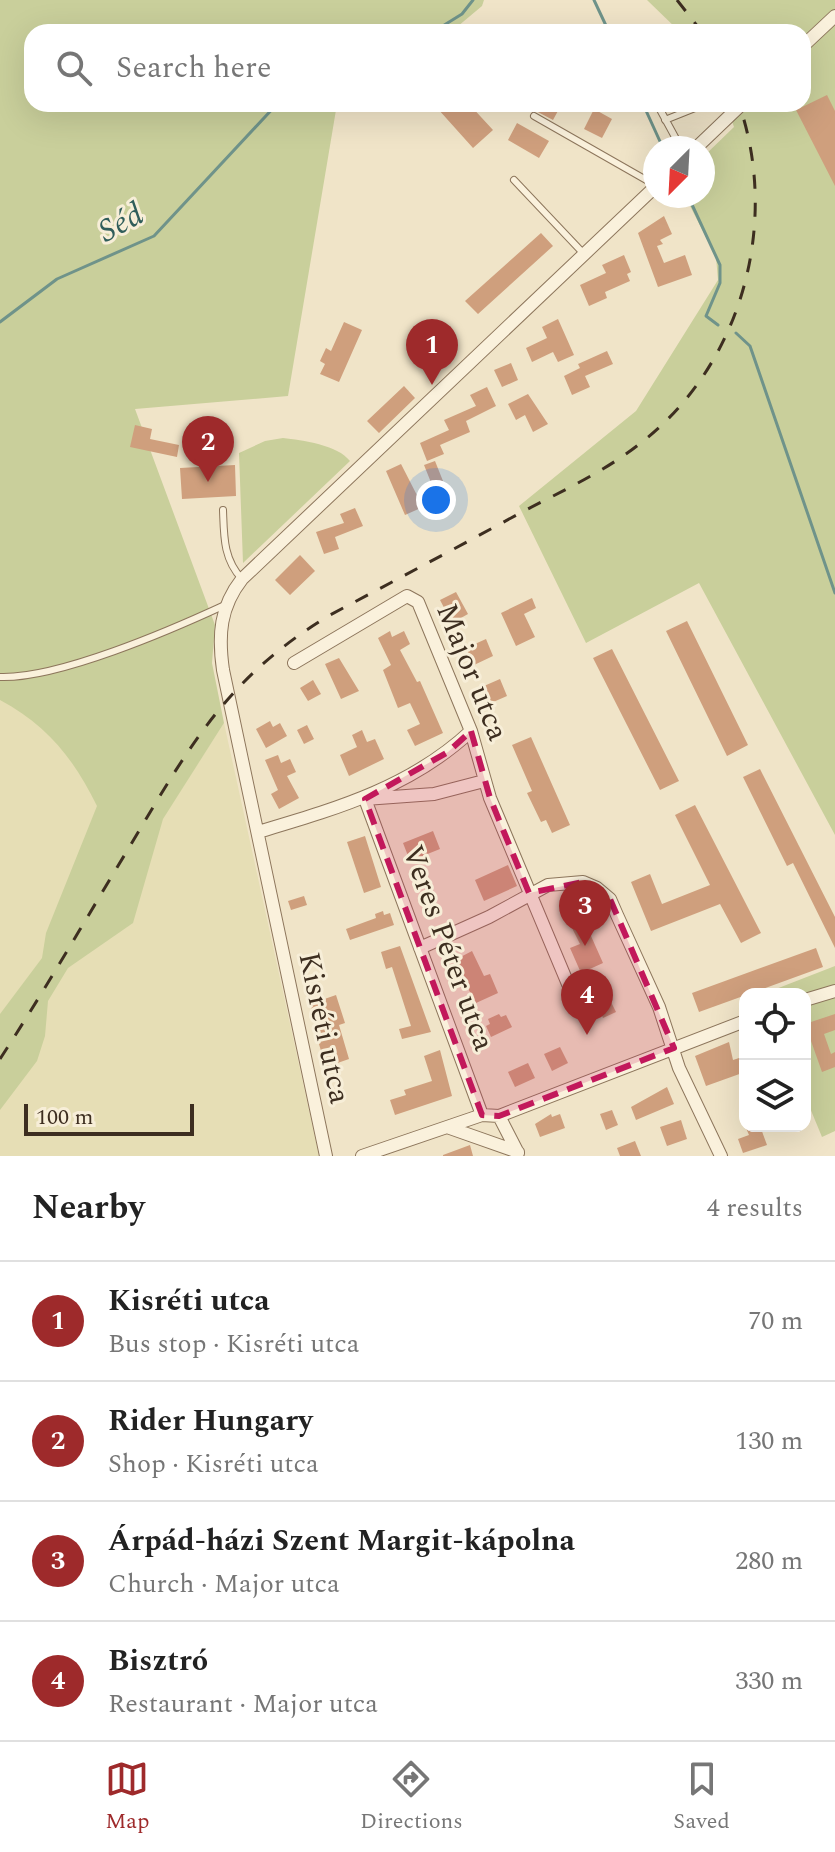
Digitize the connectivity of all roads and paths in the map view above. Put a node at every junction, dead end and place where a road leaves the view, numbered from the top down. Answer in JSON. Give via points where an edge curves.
{"nodes":[{"id":1,"x":835,"y":16,"type":"edge"},
{"id":2,"x":811,"y":38,"type":"edge"},
{"id":3,"x":661,"y":112,"type":"edge"},
{"id":4,"x":685,"y":112,"type":"edge"},
{"id":5,"x":734,"y":112,"type":"edge"},
{"id":6,"x":534,"y":116,"type":"dead end"},
{"id":7,"x":665,"y":120,"type":"junction"},
{"id":8,"x":674,"y":136,"type":"edge"},
{"id":9,"x":709,"y":136,"type":"edge"},
{"id":10,"x":643,"y":179,"type":"edge"},
{"id":11,"x":514,"y":180,"type":"dead end"},
{"id":12,"x":643,"y":197,"type":"edge"},
{"id":13,"x":584,"y":254,"type":"junction"},
{"id":14,"x":223,"y":510,"type":"dead end"},
{"id":15,"x":242,"y":579,"type":"junction"},
{"id":16,"x":225,"y":605,"type":"junction"},
{"id":17,"x":294,"y":663,"type":"dead end"},
{"id":18,"x":0,"y":677,"type":"edge"},
{"id":19,"x":471,"y":731,"type":"junction"},
{"id":20,"x":484,"y":781,"type":"junction"},
{"id":21,"x":365,"y":799,"type":"junction"},
{"id":22,"x":258,"y":832,"type":"junction"},
{"id":23,"x":529,"y":893,"type":"junction"},
{"id":24,"x":420,"y":948,"type":"junction"},
{"id":25,"x":568,"y":984,"type":"dead end"},
{"id":26,"x":835,"y":991,"type":"edge"},
{"id":27,"x":811,"y":998,"type":"edge"},
{"id":28,"x":739,"y":1023,"type":"edge"},
{"id":29,"x":674,"y":1048,"type":"junction"},
{"id":30,"x":482,"y":1115,"type":"junction"},
{"id":31,"x":499,"y":1116,"type":"junction"},
{"id":32,"x":447,"y":1127,"type":"junction"},
{"id":33,"x":519,"y":1154,"type":"edge"},
{"id":34,"x":326,"y":1156,"type":"edge"},
{"id":35,"x":362,"y":1156,"type":"edge"},
{"id":36,"x":721,"y":1156,"type":"edge"}],
"edges":[{"from":1,"to":2,"type":"street"},
{"from":3,"to":7,"type":"lane"},
{"from":4,"to":7,"type":"lane"},
{"from":5,"to":9,"type":"street"},
{"from":6,"to":10,"type":"lane"},
{"from":7,"to":8,"type":"lane"},
{"from":11,"to":13,"type":"lane"},
{"from":12,"to":13,"type":"street","name":"Kisréti utca"},
{"from":13,"to":15,"type":"street","name":"Kisréti utca"},
{"from":14,"to":15,"type":"lane","via":[[226,552]]},
{"from":15,"to":16,"type":"street","name":"Kisréti utca"},
{"from":16,"to":18,"type":"lane","via":[[165,632],[37,674]]},
{"from":16,"to":22,"type":"street","name":"Kisréti utca","via":[[220,637],[223,670]]},
{"from":17,"to":19,"type":"street","name":"Major utca","via":[[407,596],[418,602]]},
{"from":19,"to":20,"type":"street","name":"Major utca"},
{"from":19,"to":21,"type":"street","via":[[448,752]]},
{"from":20,"to":21,"type":"street","via":[[434,794]]},
{"from":20,"to":23,"type":"street","name":"Major utca"},
{"from":21,"to":22,"type":"street"},
{"from":21,"to":24,"type":"street","name":"Veres Péter utca"},
{"from":22,"to":34,"type":"street","name":"Kisréti utca"},
{"from":23,"to":24,"type":"street"},
{"from":23,"to":25,"type":"street","name":"Major utca"},
{"from":23,"to":29,"type":"street","via":[[548,885],[583,882],[610,899]]},
{"from":24,"to":30,"type":"street","name":"Veres Péter utca"},
{"from":26,"to":27,"type":"street"},
{"from":28,"to":29,"type":"street"},
{"from":29,"to":31,"type":"street"},
{"from":29,"to":36,"type":"street"},
{"from":30,"to":31,"type":"street"},
{"from":30,"to":32,"type":"street"},
{"from":31,"to":33,"type":"street"},
{"from":32,"to":33,"type":"street"},
{"from":32,"to":35,"type":"street"}]}
